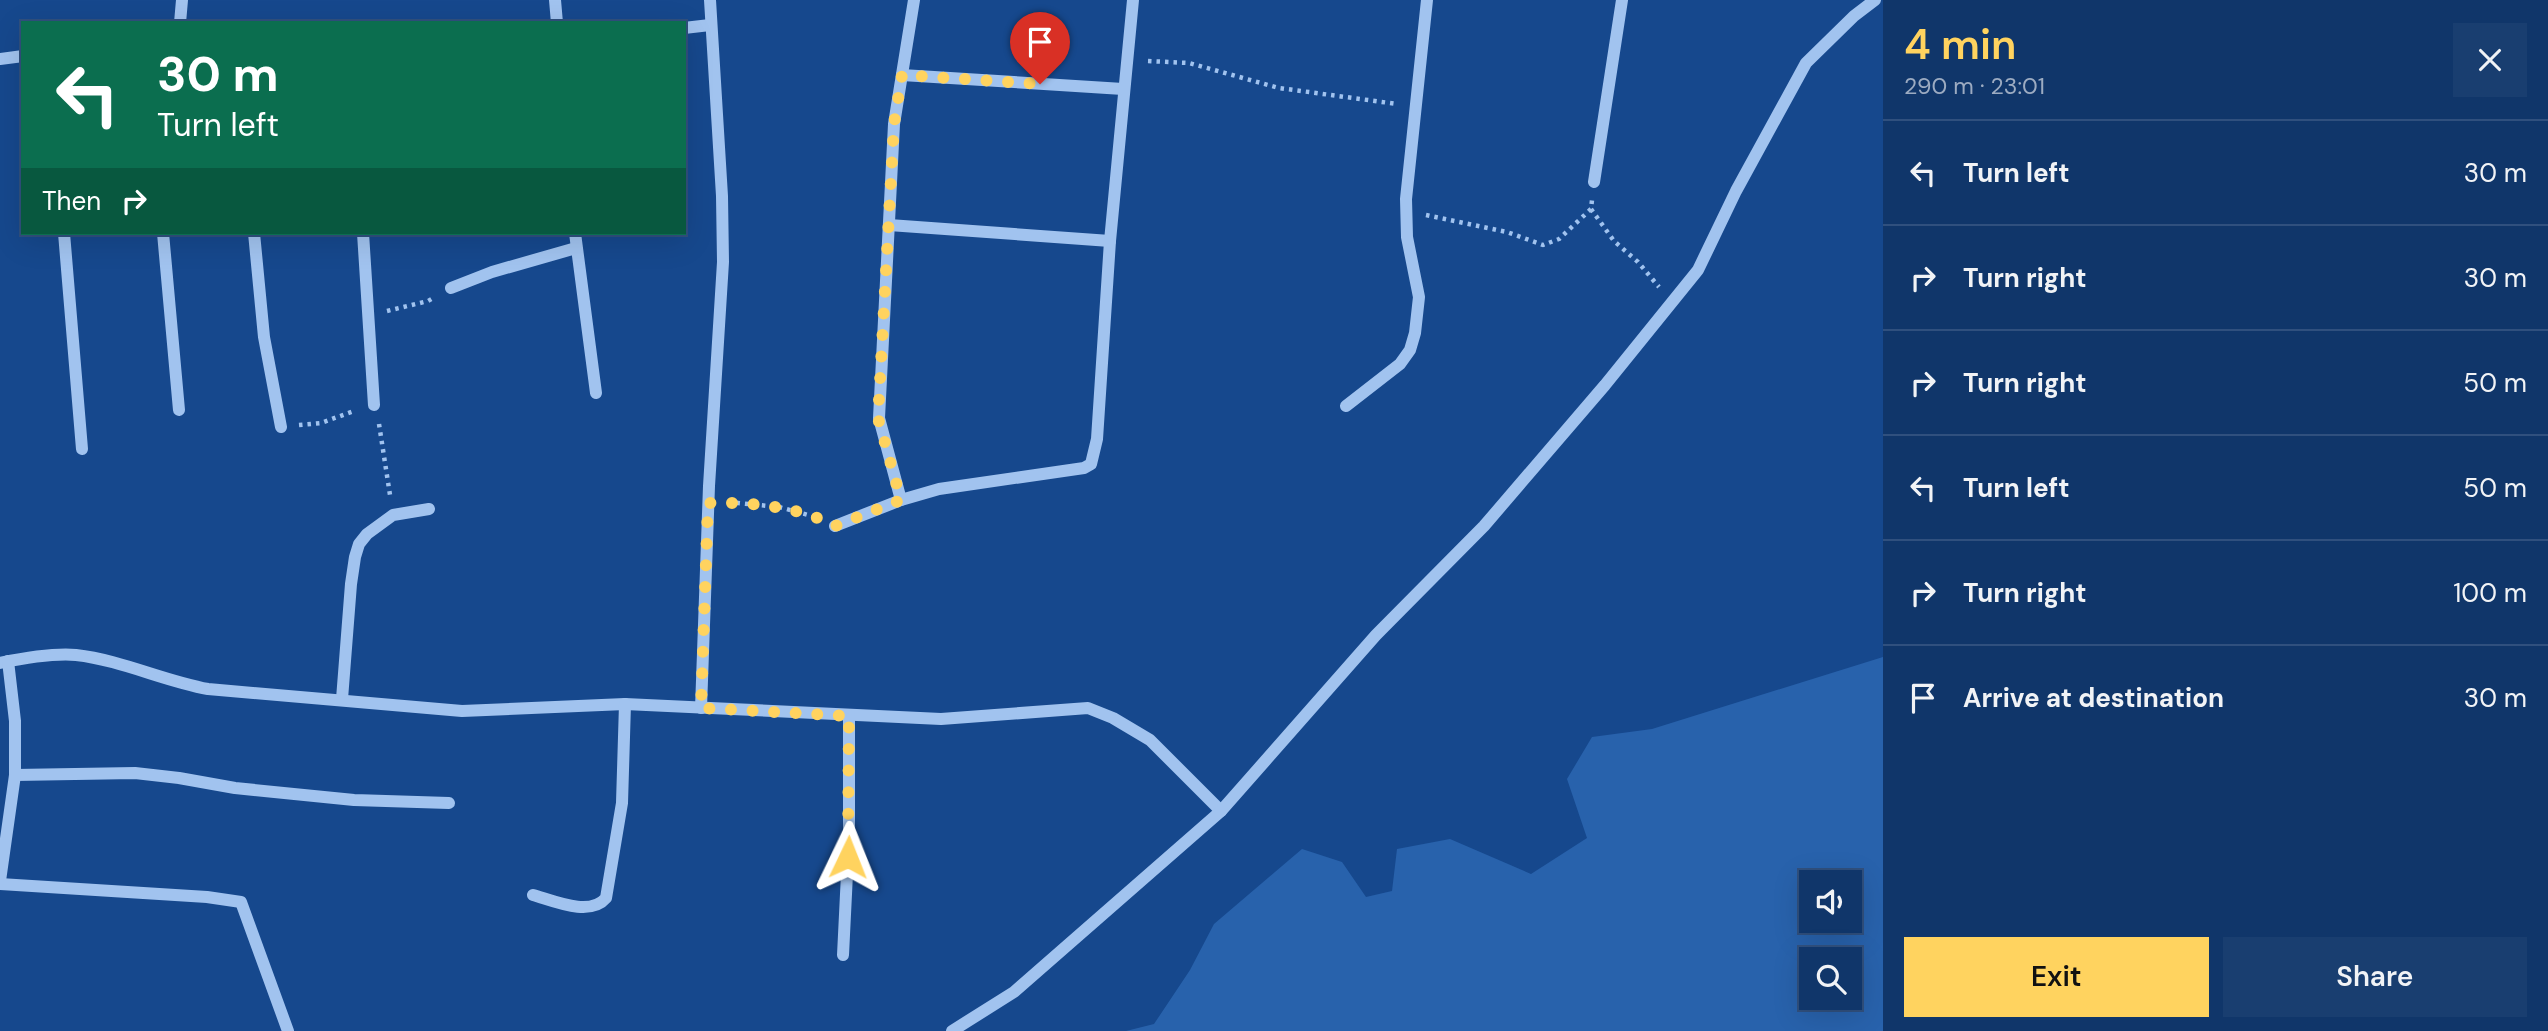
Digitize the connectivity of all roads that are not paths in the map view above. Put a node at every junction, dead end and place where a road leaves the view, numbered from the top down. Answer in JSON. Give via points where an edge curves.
{"nodes":[{"id":1,"x":182,"y":0,"type":"edge"},
{"id":2,"x":555,"y":0,"type":"edge"},
{"id":3,"x":710,"y":0,"type":"edge"},
{"id":4,"x":914,"y":0,"type":"edge"},
{"id":5,"x":1133,"y":0,"type":"edge"},
{"id":6,"x":1427,"y":0,"type":"edge"},
{"id":7,"x":1622,"y":0,"type":"edge"},
{"id":8,"x":1875,"y":0,"type":"edge"},
{"id":9,"x":180,"y":21,"type":"edge"},
{"id":10,"x":557,"y":21,"type":"edge"},
{"id":11,"x":710,"y":25,"type":"junction"},
{"id":12,"x":686,"y":28,"type":"edge"},
{"id":13,"x":21,"y":56,"type":"edge"},
{"id":14,"x":0,"y":59,"type":"edge"},
{"id":15,"x":902,"y":75,"type":"junction"},
{"id":16,"x":1123,"y":89,"type":"junction"},
{"id":17,"x":1594,"y":182,"type":"road end"},
{"id":18,"x":889,"y":225,"type":"junction"},
{"id":19,"x":64,"y":235,"type":"edge"},
{"id":20,"x":163,"y":235,"type":"edge"},
{"id":21,"x":254,"y":235,"type":"edge"},
{"id":22,"x":363,"y":235,"type":"edge"},
{"id":23,"x":575,"y":235,"type":"edge"},
{"id":24,"x":1110,"y":241,"type":"junction"},
{"id":25,"x":576,"y":248,"type":"junction"},
{"id":26,"x":451,"y":288,"type":"road end"},
{"id":27,"x":596,"y":393,"type":"dead end"},
{"id":28,"x":374,"y":405,"type":"road end"},
{"id":29,"x":1346,"y":406,"type":"dead end"},
{"id":30,"x":179,"y":410,"type":"dead end"},
{"id":31,"x":281,"y":427,"type":"road end"},
{"id":32,"x":82,"y":449,"type":"dead end"},
{"id":33,"x":901,"y":500,"type":"junction"},
{"id":34,"x":429,"y":509,"type":"dead end"},
{"id":35,"x":835,"y":526,"type":"road end"},
{"id":36,"x":4,"y":662,"type":"edge"},
{"id":37,"x":342,"y":699,"type":"junction"},
{"id":38,"x":625,"y":704,"type":"junction"},
{"id":39,"x":701,"y":708,"type":"junction"},
{"id":40,"x":849,"y":716,"type":"junction"},
{"id":41,"x":15,"y":775,"type":"junction"},
{"id":42,"x":449,"y":803,"type":"dead end"},
{"id":43,"x":1221,"y":811,"type":"junction"},
{"id":44,"x":0,"y":883,"type":"edge"},
{"id":45,"x":533,"y":895,"type":"dead end"},
{"id":46,"x":843,"y":955,"type":"dead end"},
{"id":47,"x":288,"y":1031,"type":"edge"},
{"id":48,"x":952,"y":1031,"type":"edge"}],
"edges":[{"from":1,"to":9,"type":"street"},
{"from":2,"to":10,"type":"street"},
{"from":3,"to":11,"type":"street"},
{"from":4,"to":15,"type":"street"},
{"from":5,"to":16,"type":"street"},
{"from":6,"to":29,"type":"street","via":[[1406,212],[1419,297],[1415,333],[1400,364]]},
{"from":7,"to":17,"type":"street"},
{"from":8,"to":43,"type":"street","via":[[1806,63],[1698,270],[1484,526],[1376,635]]},
{"from":11,"to":12,"type":"street"},
{"from":11,"to":39,"type":"street","via":[[723,262]]},
{"from":13,"to":14,"type":"street"},
{"from":15,"to":16,"type":"street"},
{"from":15,"to":18,"type":"street","via":[[894,124]]},
{"from":16,"to":24,"type":"street"},
{"from":18,"to":24,"type":"street"},
{"from":18,"to":33,"type":"street","via":[[878,418]]},
{"from":19,"to":32,"type":"street"},
{"from":20,"to":30,"type":"street"},
{"from":21,"to":31,"type":"street","via":[[264,337]]},
{"from":22,"to":28,"type":"street"},
{"from":23,"to":25,"type":"street"},
{"from":24,"to":33,"type":"street","via":[[1097,439],[1091,464],[939,489]]},
{"from":25,"to":26,"type":"street"},
{"from":25,"to":27,"type":"street"},
{"from":33,"to":35,"type":"street"},
{"from":34,"to":37,"type":"street","via":[[393,515],[367,534],[355,557]]},
{"from":36,"to":37,"type":"street","via":[[75,655],[208,689]]},
{"from":36,"to":41,"type":"street","via":[[15,721]]},
{"from":37,"to":38,"type":"street","via":[[462,710]]},
{"from":38,"to":39,"type":"street"},
{"from":38,"to":45,"type":"street","via":[[622,803],[606,898],[590,907]]},
{"from":39,"to":40,"type":"street"},
{"from":40,"to":43,"type":"street","via":[[941,719],[1088,708],[1150,740]]},
{"from":40,"to":46,"type":"street"},
{"from":41,"to":42,"type":"street","via":[[135,773],[235,789]]},
{"from":41,"to":44,"type":"street"},
{"from":43,"to":48,"type":"street","via":[[1014,992]]},
{"from":44,"to":47,"type":"street","via":[[241,902]]}]}
